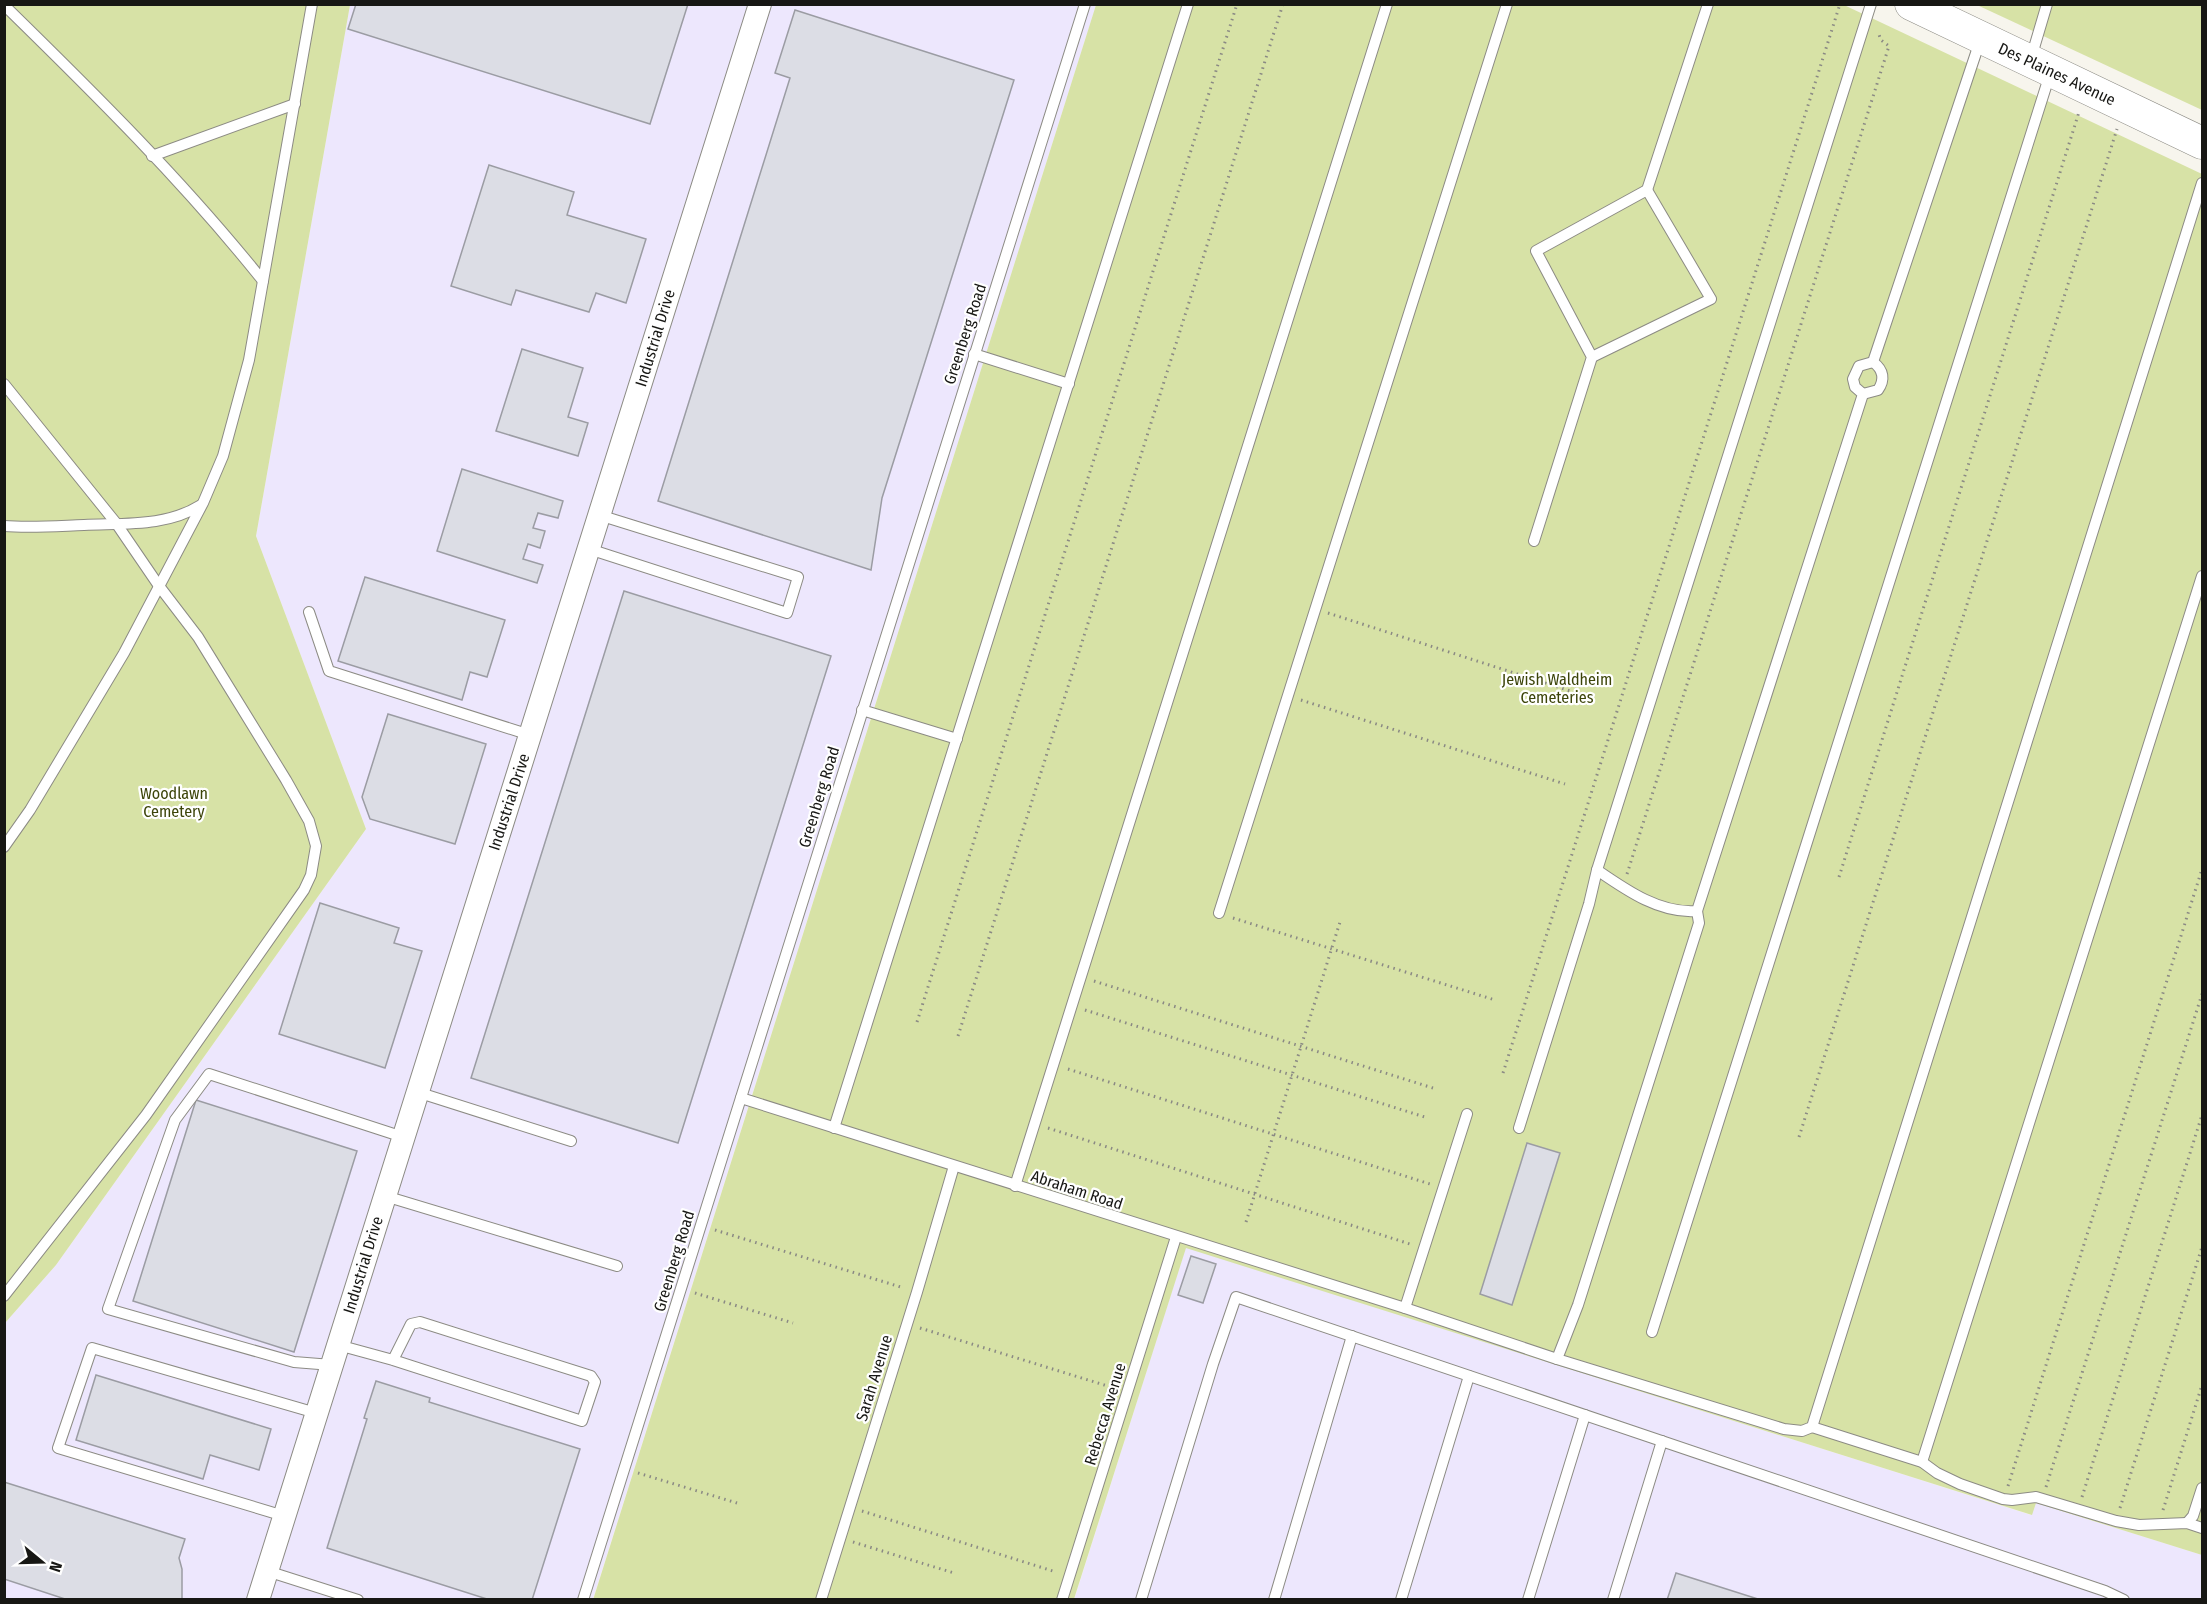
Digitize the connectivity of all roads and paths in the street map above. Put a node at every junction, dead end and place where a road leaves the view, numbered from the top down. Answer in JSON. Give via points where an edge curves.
{"nodes":[{"id":1,"x":312,"y":4,"type":"edge"},
{"id":2,"x":760,"y":4,"type":"edge"},
{"id":3,"x":1084,"y":4,"type":"edge"},
{"id":4,"x":1188,"y":4,"type":"edge"},
{"id":5,"x":1237,"y":4,"type":"edge"},
{"id":6,"x":1283,"y":4,"type":"edge"},
{"id":7,"x":1388,"y":4,"type":"edge"},
{"id":8,"x":1508,"y":4,"type":"edge"},
{"id":9,"x":1708,"y":4,"type":"edge"},
{"id":10,"x":1840,"y":4,"type":"edge"},
{"id":11,"x":1871,"y":4,"type":"edge"},
{"id":12,"x":1911,"y":4,"type":"edge"},
{"id":13,"x":2047,"y":4,"type":"edge"},
{"id":14,"x":4,"y":5,"type":"edge"},
{"id":15,"x":1866,"y":20,"type":"junction"},
{"id":16,"x":1981,"y":38,"type":"junction"},
{"id":17,"x":2041,"y":66,"type":"junction"},
{"id":18,"x":295,"y":104,"type":"junction"},
{"id":19,"x":2080,"y":110,"type":"dead end"},
{"id":20,"x":2118,"y":128,"type":"dead end"},
{"id":21,"x":2202,"y":143,"type":"edge"},
{"id":22,"x":152,"y":156,"type":"junction"},
{"id":23,"x":2202,"y":183,"type":"edge"},
{"id":24,"x":1647,"y":190,"type":"junction"},
{"id":25,"x":263,"y":281,"type":"junction"},
{"id":26,"x":974,"y":354,"type":"junction"},
{"id":27,"x":1592,"y":357,"type":"junction"},
{"id":28,"x":1873,"y":362,"type":"junction"},
{"id":29,"x":4,"y":384,"type":"edge"},
{"id":30,"x":1069,"y":384,"type":"junction"},
{"id":31,"x":1863,"y":394,"type":"junction"},
{"id":32,"x":203,"y":503,"type":"junction"},
{"id":33,"x":600,"y":515,"type":"junction"},
{"id":34,"x":116,"y":524,"type":"junction"},
{"id":35,"x":4,"y":526,"type":"edge"},
{"id":36,"x":1534,"y":542,"type":"dead end"},
{"id":37,"x":589,"y":549,"type":"junction"},
{"id":38,"x":2202,"y":576,"type":"edge"},
{"id":39,"x":159,"y":586,"type":"junction"},
{"id":40,"x":1316,"y":609,"type":"junction"},
{"id":41,"x":309,"y":612,"type":"dead end"},
{"id":42,"x":1288,"y":696,"type":"junction"},
{"id":43,"x":1595,"y":699,"type":"dead end"},
{"id":44,"x":862,"y":710,"type":"junction"},
{"id":45,"x":530,"y":735,"type":"junction"},
{"id":46,"x":957,"y":739,"type":"junction"},
{"id":47,"x":1565,"y":784,"type":"dead end"},
{"id":48,"x":4,"y":847,"type":"edge"},
{"id":49,"x":2202,"y":869,"type":"edge"},
{"id":50,"x":1597,"y":870,"type":"junction"},
{"id":51,"x":1839,"y":877,"type":"dead end"},
{"id":52,"x":1623,"y":887,"type":"junction"},
{"id":53,"x":1697,"y":911,"type":"junction"},
{"id":54,"x":1219,"y":914,"type":"joint"},
{"id":55,"x":1340,"y":922,"type":"dead end"},
{"id":56,"x":1332,"y":949,"type":"junction"},
{"id":57,"x":1081,"y":977,"type":"junction"},
{"id":58,"x":2202,"y":994,"type":"edge"},
{"id":59,"x":1495,"y":1000,"type":"dead end"},
{"id":60,"x":1072,"y":1006,"type":"junction"},
{"id":61,"x":917,"y":1022,"type":"dead end"},
{"id":62,"x":958,"y":1036,"type":"dead end"},
{"id":63,"x":1301,"y":1047,"type":"junction"},
{"id":64,"x":1053,"y":1065,"type":"junction"},
{"id":65,"x":1503,"y":1073,"type":"dead end"},
{"id":66,"x":1292,"y":1076,"type":"junction"},
{"id":67,"x":1436,"y":1089,"type":"dead end"},
{"id":68,"x":417,"y":1092,"type":"junction"},
{"id":69,"x":741,"y":1098,"type":"junction"},
{"id":70,"x":1467,"y":1114,"type":"dead end"},
{"id":71,"x":2202,"y":1115,"type":"edge"},
{"id":72,"x":1428,"y":1118,"type":"dead end"},
{"id":73,"x":1035,"y":1124,"type":"junction"},
{"id":74,"x":834,"y":1128,"type":"junction"},
{"id":75,"x":1519,"y":1128,"type":"dead end"},
{"id":76,"x":1274,"y":1134,"type":"junction"},
{"id":77,"x":404,"y":1137,"type":"junction"},
{"id":78,"x":1799,"y":1137,"type":"dead end"},
{"id":79,"x":571,"y":1141,"type":"dead end"},
{"id":80,"x":954,"y":1166,"type":"junction"},
{"id":81,"x":1016,"y":1186,"type":"junction"},
{"id":82,"x":1443,"y":1188,"type":"junction"},
{"id":83,"x":1255,"y":1194,"type":"junction"},
{"id":84,"x":385,"y":1196,"type":"junction"},
{"id":85,"x":1246,"y":1222,"type":"dead end"},
{"id":86,"x":701,"y":1225,"type":"junction"},
{"id":87,"x":1176,"y":1237,"type":"junction"},
{"id":88,"x":1411,"y":1244,"type":"dead end"},
{"id":89,"x":2202,"y":1247,"type":"edge"},
{"id":90,"x":617,"y":1266,"type":"dead end"},
{"id":91,"x":681,"y":1288,"type":"junction"},
{"id":92,"x":917,"y":1292,"type":"junction"},
{"id":93,"x":4,"y":1296,"type":"edge"},
{"id":94,"x":1406,"y":1308,"type":"junction"},
{"id":95,"x":793,"y":1323,"type":"dead end"},
{"id":96,"x":906,"y":1324,"type":"junction"},
{"id":97,"x":1652,"y":1332,"type":"dead end"},
{"id":98,"x":1352,"y":1336,"type":"junction"},
{"id":99,"x":335,"y":1355,"type":"junction"},
{"id":100,"x":1557,"y":1359,"type":"junction"},
{"id":101,"x":393,"y":1360,"type":"junction"},
{"id":102,"x":1469,"y":1376,"type":"junction"},
{"id":103,"x":2202,"y":1386,"type":"edge"},
{"id":104,"x":1127,"y":1394,"type":"junction"},
{"id":105,"x":316,"y":1413,"type":"junction"},
{"id":106,"x":1585,"y":1415,"type":"junction"},
{"id":107,"x":1812,"y":1427,"type":"junction"},
{"id":108,"x":1662,"y":1441,"type":"junction"},
{"id":109,"x":1922,"y":1462,"type":"junction"},
{"id":110,"x":624,"y":1468,"type":"junction"},
{"id":111,"x":2202,"y":1488,"type":"edge"},
{"id":112,"x":2003,"y":1499,"type":"junction"},
{"id":113,"x":2043,"y":1499,"type":"junction"},
{"id":114,"x":737,"y":1503,"type":"dead end"},
{"id":115,"x":849,"y":1507,"type":"junction"},
{"id":116,"x":2078,"y":1510,"type":"junction"},
{"id":117,"x":284,"y":1516,"type":"junction"},
{"id":118,"x":2116,"y":1521,"type":"junction"},
{"id":119,"x":2187,"y":1523,"type":"junction"},
{"id":120,"x":2159,"y":1524,"type":"junction"},
{"id":121,"x":2202,"y":1528,"type":"edge"},
{"id":122,"x":841,"y":1535,"type":"junction"},
{"id":123,"x":267,"y":1571,"type":"junction"},
{"id":124,"x":954,"y":1573,"type":"dead end"},
{"id":125,"x":1070,"y":1576,"type":"junction"},
{"id":126,"x":258,"y":1599,"type":"edge"},
{"id":127,"x":358,"y":1599,"type":"edge"},
{"id":128,"x":583,"y":1599,"type":"edge"},
{"id":129,"x":820,"y":1599,"type":"edge"},
{"id":130,"x":1062,"y":1599,"type":"edge"},
{"id":131,"x":1142,"y":1599,"type":"edge"},
{"id":132,"x":1274,"y":1599,"type":"edge"},
{"id":133,"x":1401,"y":1599,"type":"edge"},
{"id":134,"x":1528,"y":1599,"type":"edge"},
{"id":135,"x":1613,"y":1599,"type":"edge"},
{"id":136,"x":2124,"y":1599,"type":"edge"}],
"edges":[{"from":1,"to":18,"type":"lane"},
{"from":2,"to":33,"type":"street","name":"Industrial Drive"},
{"from":3,"to":26,"type":"lane","name":"Greenberg Road"},
{"from":4,"to":30,"type":"lane"},
{"from":5,"to":61,"type":"path"},
{"from":6,"to":62,"type":"path"},
{"from":7,"to":57,"type":"lane"},
{"from":8,"to":40,"type":"lane"},
{"from":9,"to":24,"type":"lane"},
{"from":10,"to":65,"type":"path"},
{"from":11,"to":15,"type":"lane"},
{"from":12,"to":16,"type":"main road","name":"Des Plaines Avenue"},
{"from":13,"to":17,"type":"lane"},
{"from":14,"to":22,"type":"lane","via":[[84,82]]},
{"from":15,"to":50,"type":"lane"},
{"from":15,"to":52,"type":"path","via":[[1877,27],[1881,40],[1890,46]]},
{"from":16,"to":17,"type":"main road","name":"Des Plaines Avenue"},
{"from":16,"to":28,"type":"lane"},
{"from":17,"to":21,"type":"main road","name":"Des Plaines Avenue"},
{"from":17,"to":97,"type":"lane"},
{"from":18,"to":22,"type":"lane"},
{"from":18,"to":25,"type":"lane"},
{"from":19,"to":51,"type":"path"},
{"from":20,"to":78,"type":"path"},
{"from":22,"to":25,"type":"lane","via":[[223,231]]},
{"from":23,"to":107,"type":"lane"},
{"from":24,"to":27,"type":"lane","via":[[1536,251]]},
{"from":24,"to":27,"type":"lane","via":[[1711,299]]},
{"from":25,"to":32,"type":"lane","via":[[236,412]]},
{"from":26,"to":30,"type":"lane"},
{"from":26,"to":44,"type":"lane","name":"Greenberg Road"},
{"from":27,"to":36,"type":"lane"},
{"from":28,"to":31,"type":"lane","via":[[1858,366],[1854,374],[1856,387]]},
{"from":28,"to":31,"type":"lane","via":[[1881,369],[1883,380],[1878,390]]},
{"from":29,"to":34,"type":"lane"},
{"from":30,"to":46,"type":"lane"},
{"from":31,"to":53,"type":"lane"},
{"from":32,"to":34,"type":"lane","via":[[175,518]]},
{"from":32,"to":39,"type":"lane"},
{"from":33,"to":37,"type":"street","name":"Industrial Drive"},
{"from":33,"to":37,"type":"lane","via":[[798,577],[790,604],[787,613]]},
{"from":34,"to":35,"type":"lane"},
{"from":34,"to":39,"type":"lane"},
{"from":37,"to":45,"type":"street","name":"Industrial Drive"},
{"from":38,"to":109,"type":"lane"},
{"from":39,"to":48,"type":"lane","via":[[86,720]]},
{"from":39,"to":93,"type":"lane","via":[[198,637],[314,833],[311,875],[146,1115]]},
{"from":40,"to":42,"type":"lane"},
{"from":40,"to":43,"type":"path"},
{"from":41,"to":45,"type":"lane","via":[[329,671]]},
{"from":42,"to":47,"type":"path"},
{"from":42,"to":54,"type":"lane"},
{"from":44,"to":46,"type":"lane"},
{"from":44,"to":69,"type":"lane","name":"Greenberg Road"},
{"from":45,"to":68,"type":"street","name":"Industrial Drive"},
{"from":46,"to":74,"type":"lane"},
{"from":49,"to":112,"type":"path"},
{"from":50,"to":52,"type":"lane"},
{"from":50,"to":75,"type":"lane"},
{"from":52,"to":53,"type":"lane","via":[[1654,903],[1679,911]]},
{"from":53,"to":100,"type":"lane","via":[[1699,923],[1578,1305]]},
{"from":54,"to":56,"type":"path"},
{"from":55,"to":56,"type":"path"},
{"from":56,"to":59,"type":"path"},
{"from":56,"to":63,"type":"path"},
{"from":57,"to":60,"type":"lane"},
{"from":57,"to":63,"type":"path"},
{"from":58,"to":113,"type":"path"},
{"from":60,"to":64,"type":"lane"},
{"from":60,"to":66,"type":"path"},
{"from":63,"to":66,"type":"path"},
{"from":63,"to":67,"type":"path"},
{"from":64,"to":73,"type":"lane"},
{"from":64,"to":76,"type":"path"},
{"from":66,"to":72,"type":"path"},
{"from":66,"to":76,"type":"path"},
{"from":68,"to":77,"type":"street","name":"Industrial Drive"},
{"from":68,"to":79,"type":"lane"},
{"from":69,"to":74,"type":"lane","name":"Abraham Road"},
{"from":69,"to":86,"type":"lane","name":"Greenberg Road"},
{"from":70,"to":82,"type":"lane"},
{"from":71,"to":116,"type":"path"},
{"from":73,"to":81,"type":"lane"},
{"from":73,"to":83,"type":"path"},
{"from":74,"to":80,"type":"lane","name":"Abraham Road"},
{"from":76,"to":82,"type":"path"},
{"from":76,"to":83,"type":"path"},
{"from":77,"to":84,"type":"street","name":"Industrial Drive"},
{"from":77,"to":99,"type":"lane","via":[[208,1074],[175,1120],[108,1309],[294,1362]]},
{"from":80,"to":81,"type":"lane","name":"Abraham Road"},
{"from":80,"to":92,"type":"lane","name":"Sarah Avenue"},
{"from":81,"to":87,"type":"lane","name":"Abraham Road"},
{"from":82,"to":94,"type":"lane"},
{"from":83,"to":85,"type":"path"},
{"from":83,"to":88,"type":"path"},
{"from":84,"to":90,"type":"lane"},
{"from":84,"to":99,"type":"street","name":"Industrial Drive"},
{"from":86,"to":91,"type":"lane","name":"Greenberg Road"},
{"from":86,"to":92,"type":"path"},
{"from":87,"to":94,"type":"lane","name":"Abraham Road"},
{"from":87,"to":104,"type":"lane","name":"Rebecca Avenue"},
{"from":89,"to":118,"type":"path"},
{"from":91,"to":95,"type":"path"},
{"from":91,"to":110,"type":"lane","name":"Greenberg Road"},
{"from":92,"to":96,"type":"lane","name":"Sarah Avenue"},
{"from":94,"to":100,"type":"lane","name":"Abraham Road"},
{"from":96,"to":104,"type":"path"},
{"from":96,"to":115,"type":"lane","name":"Sarah Avenue"},
{"from":98,"to":102,"type":"lane"},
{"from":98,"to":131,"type":"lane","via":[[1236,1297]]},
{"from":98,"to":132,"type":"lane"},
{"from":99,"to":101,"type":"lane"},
{"from":99,"to":105,"type":"street","name":"Industrial Drive"},
{"from":100,"to":107,"type":"lane","name":"Abraham Road","via":[[1784,1429],[1802,1431]]},
{"from":101,"to":101,"type":"lane","via":[[582,1421],[595,1382],[591,1376],[420,1322],[411,1324]]},
{"from":102,"to":106,"type":"lane"},
{"from":102,"to":133,"type":"lane"},
{"from":103,"to":120,"type":"path"},
{"from":104,"to":125,"type":"lane","name":"Rebecca Avenue"},
{"from":105,"to":117,"type":"street","name":"Industrial Drive"},
{"from":105,"to":117,"type":"lane","via":[[92,1348],[58,1448]]},
{"from":106,"to":108,"type":"lane"},
{"from":106,"to":134,"type":"lane"},
{"from":107,"to":109,"type":"lane"},
{"from":108,"to":135,"type":"lane"},
{"from":108,"to":136,"type":"lane"},
{"from":109,"to":112,"type":"lane","via":[[1960,1484]]},
{"from":110,"to":114,"type":"path"},
{"from":110,"to":128,"type":"lane","name":"Greenberg Road"},
{"from":111,"to":119,"type":"lane"},
{"from":112,"to":113,"type":"lane"},
{"from":113,"to":116,"type":"lane"},
{"from":115,"to":122,"type":"lane","name":"Sarah Avenue"},
{"from":115,"to":125,"type":"path"},
{"from":116,"to":118,"type":"lane"},
{"from":117,"to":123,"type":"street","name":"Industrial Drive"},
{"from":118,"to":120,"type":"lane"},
{"from":119,"to":120,"type":"lane"},
{"from":119,"to":121,"type":"lane"},
{"from":122,"to":124,"type":"path","via":[[846,1540]]},
{"from":122,"to":129,"type":"lane","name":"Sarah Avenue"},
{"from":123,"to":126,"type":"street","name":"Industrial Drive"},
{"from":123,"to":127,"type":"lane"},
{"from":125,"to":130,"type":"lane","name":"Rebecca Avenue"}]}
